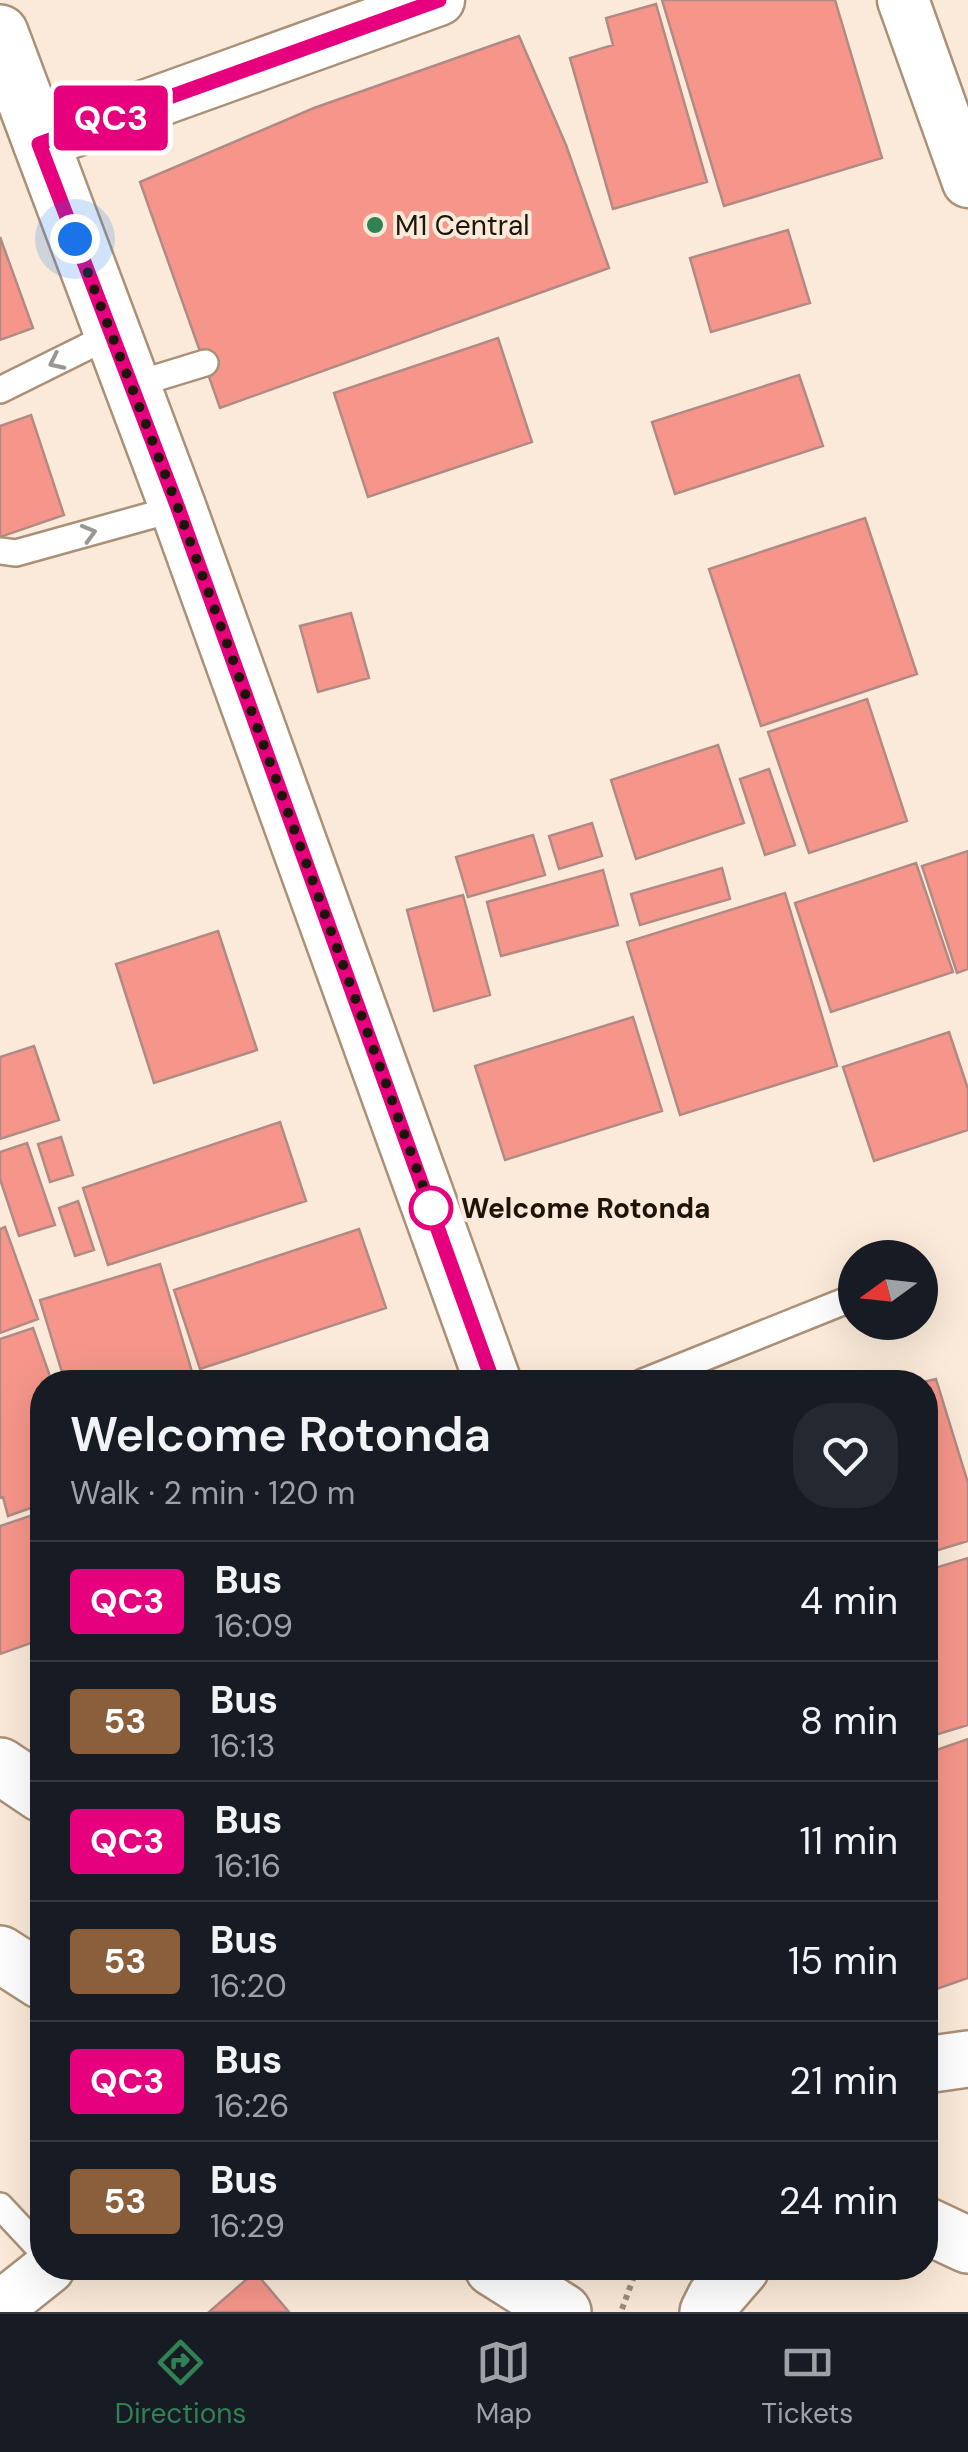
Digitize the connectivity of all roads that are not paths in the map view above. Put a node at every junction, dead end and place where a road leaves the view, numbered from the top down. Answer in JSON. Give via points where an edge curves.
{"nodes":[{"id":1,"x":439,"y":0,"type":"edge"},
{"id":2,"x":903,"y":0,"type":"edge"},
{"id":3,"x":0,"y":34,"type":"edge"},
{"id":4,"x":39,"y":144,"type":"junction"},
{"id":5,"x":968,"y":182,"type":"edge"},
{"id":6,"x":111,"y":335,"type":"junction"},
{"id":7,"x":206,"y":363,"type":"dead end"},
{"id":8,"x":130,"y":386,"type":"junction"},
{"id":9,"x":0,"y":390,"type":"edge"},
{"id":10,"x":178,"y":508,"type":"junction"},
{"id":11,"x":0,"y":551,"type":"edge"},
{"id":12,"x":838,"y":1304,"type":"edge"},
{"id":13,"x":490,"y":1370,"type":"edge"},
{"id":14,"x":672,"y":1370,"type":"edge"},
{"id":15,"x":0,"y":1766,"type":"edge"},
{"id":16,"x":30,"y":1786,"type":"edge"},
{"id":17,"x":0,"y":1954,"type":"edge"},
{"id":18,"x":30,"y":1973,"type":"edge"},
{"id":19,"x":968,"y":2060,"type":"edge"},
{"id":20,"x":938,"y":2063,"type":"edge"},
{"id":21,"x":2,"y":2213,"type":"edge"},
{"id":22,"x":30,"y":2240,"type":"edge"},
{"id":23,"x":34,"y":2280,"type":"edge"},
{"id":24,"x":512,"y":2280,"type":"edge"},
{"id":25,"x":731,"y":2280,"type":"edge"},
{"id":26,"x":0,"y":2308,"type":"edge"},
{"id":27,"x":563,"y":2312,"type":"edge"},
{"id":28,"x":708,"y":2312,"type":"edge"}],
"edges":[{"from":1,"to":4,"type":"street"},
{"from":2,"to":5,"type":"street"},
{"from":3,"to":4,"type":"main road"},
{"from":4,"to":6,"type":"main road"},
{"from":6,"to":8,"type":"main road"},
{"from":6,"to":9,"type":"lane","one_way":true},
{"from":7,"to":8,"type":"lane"},
{"from":8,"to":10,"type":"main road"},
{"from":11,"to":10,"type":"lane","one_way":true,"via":[[16,553]]},
{"from":10,"to":13,"type":"main road"},
{"from":12,"to":14,"type":"lane"},
{"from":15,"to":16,"type":"main road"},
{"from":17,"to":18,"type":"main road"},
{"from":19,"to":20,"type":"main road"},
{"from":21,"to":22,"type":"lane"},
{"from":23,"to":26,"type":"street"},
{"from":24,"to":27,"type":"main road"},
{"from":25,"to":28,"type":"main road"}]}
